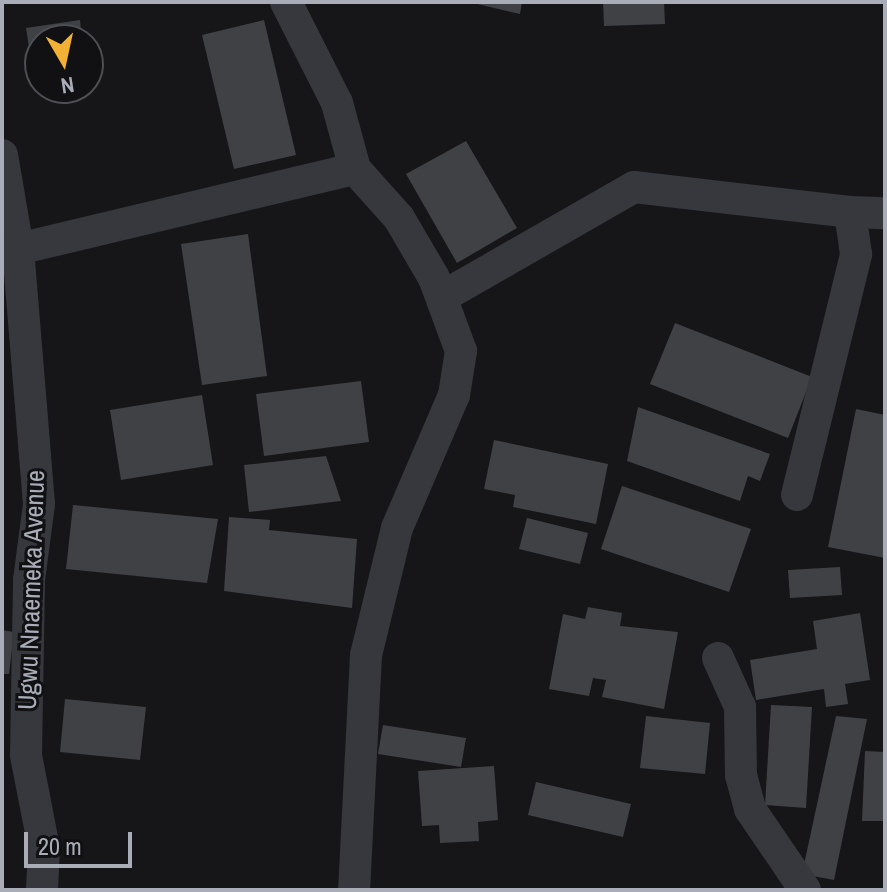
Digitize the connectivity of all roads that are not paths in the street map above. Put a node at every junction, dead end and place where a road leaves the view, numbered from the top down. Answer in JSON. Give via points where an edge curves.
{"nodes":[{"id":1,"x":286,"y":2,"type":"edge"},
{"id":2,"x":2,"y":155,"type":"edge"},
{"id":3,"x":355,"y":169,"type":"junction"},
{"id":4,"x":850,"y":212,"type":"junction"},
{"id":5,"x":885,"y":213,"type":"edge"},
{"id":6,"x":18,"y":249,"type":"junction"},
{"id":7,"x":442,"y":297,"type":"junction"},
{"id":8,"x":797,"y":495,"type":"dead end"},
{"id":9,"x":718,"y":658,"type":"dead end"},
{"id":10,"x":42,"y":890,"type":"edge"},
{"id":11,"x":354,"y":890,"type":"edge"},
{"id":12,"x":805,"y":890,"type":"edge"}],
"edges":[{"from":1,"to":3,"type":"street","via":[[337,103]]},
{"from":2,"to":6,"type":"street","name":"Ugwu Nnaemeka Avenue"},
{"from":3,"to":6,"type":"street"},
{"from":3,"to":7,"type":"street","via":[[399,218]]},
{"from":4,"to":5,"type":"street"},
{"from":4,"to":7,"type":"street","via":[[634,187]]},
{"from":4,"to":8,"type":"street","via":[[856,254]]},
{"from":6,"to":10,"type":"street","name":"Ugwu Nnaemeka Avenue","via":[[39,504],[29,580],[26,755],[44,848]]},
{"from":7,"to":11,"type":"street","via":[[461,351],[454,395],[397,528],[366,655]]},
{"from":9,"to":12,"type":"street","via":[[740,707],[741,775],[750,809]]}]}
